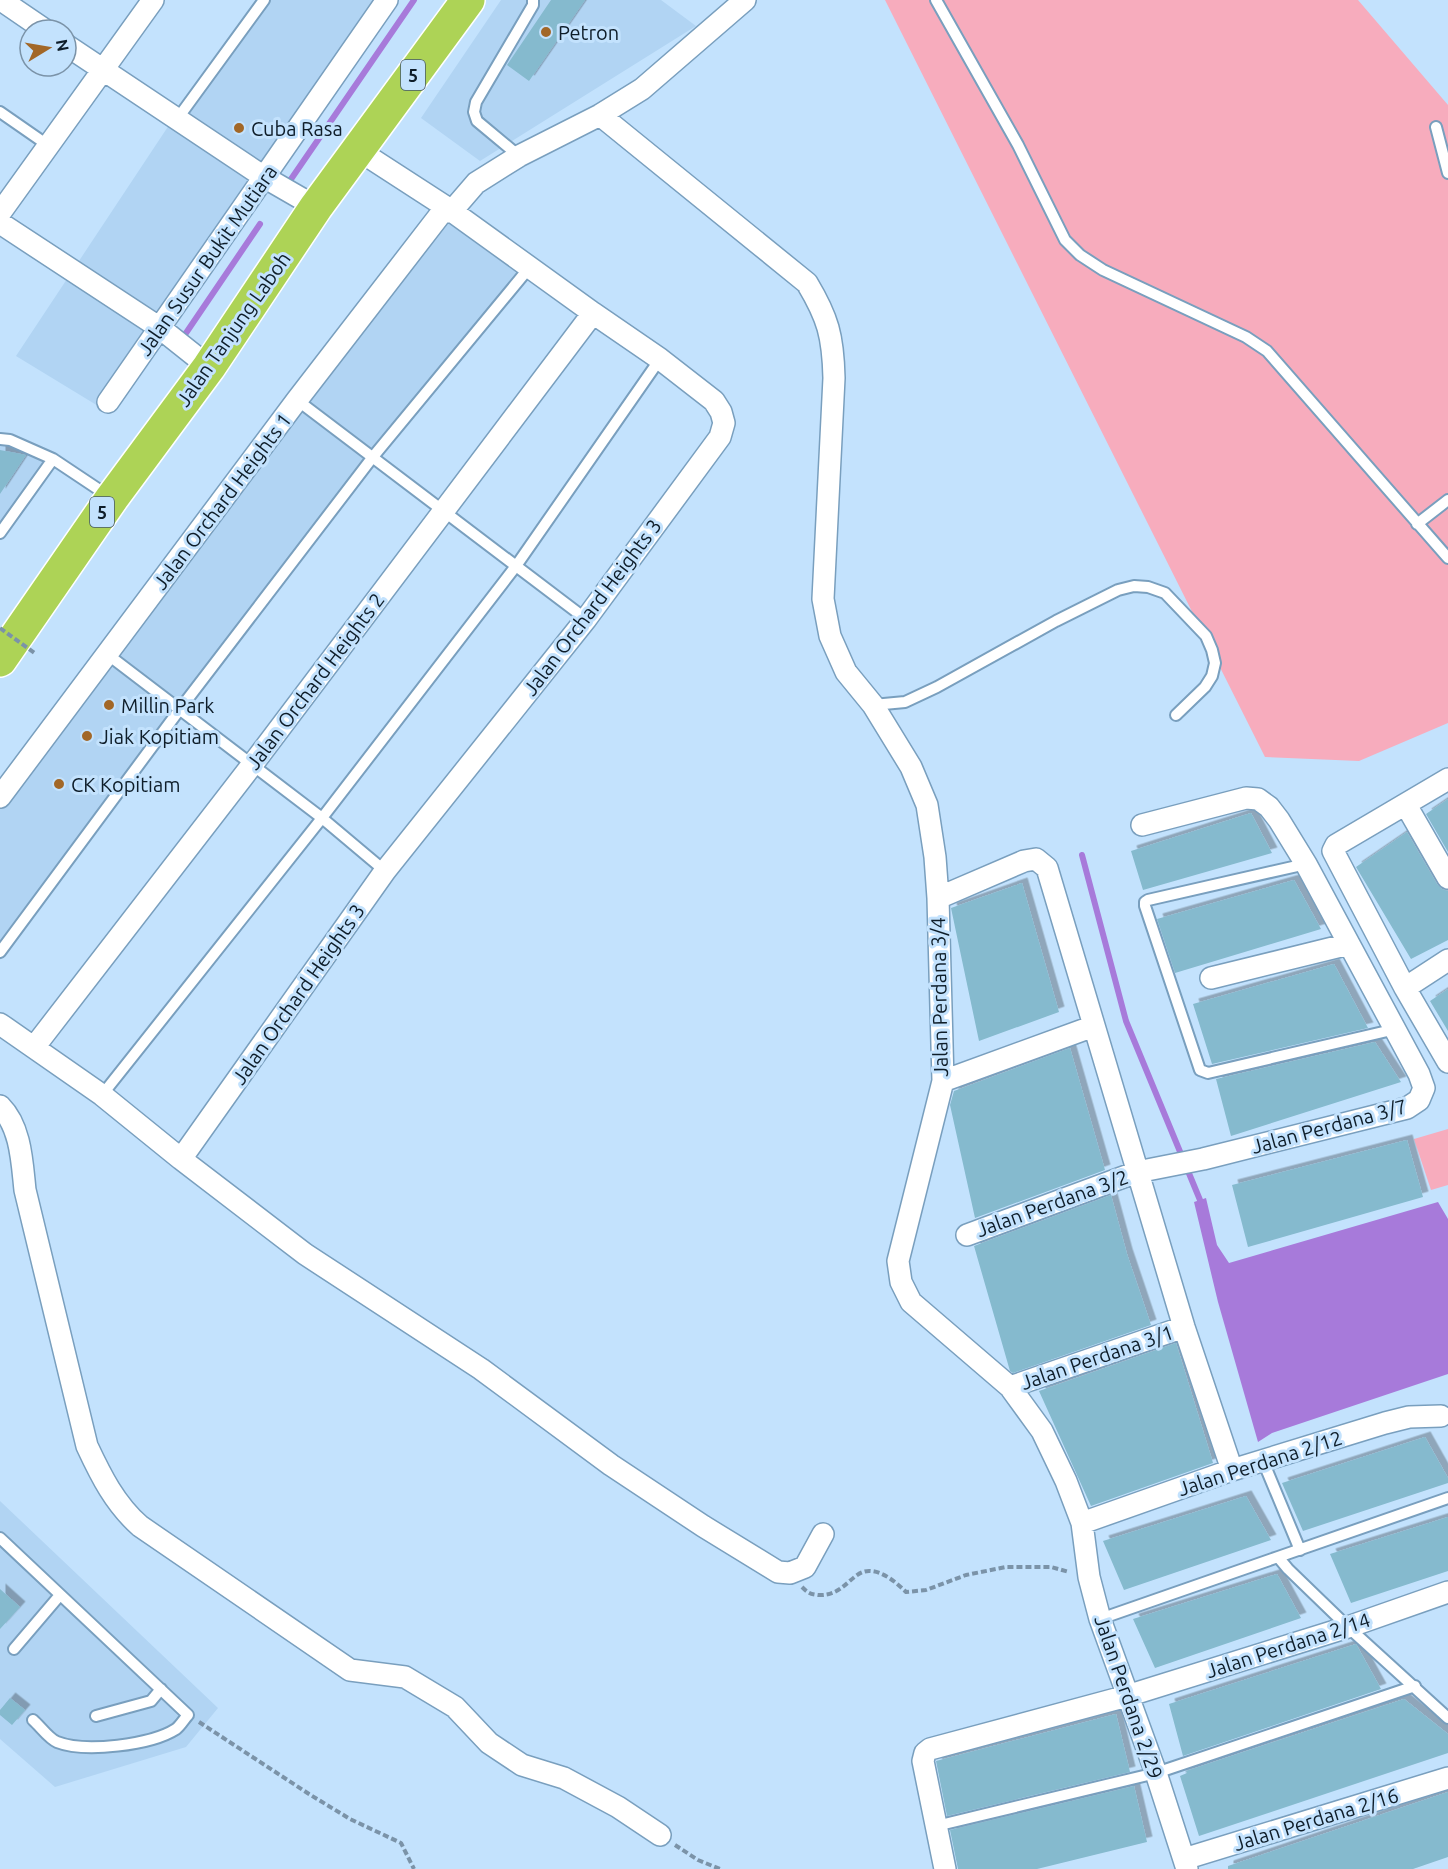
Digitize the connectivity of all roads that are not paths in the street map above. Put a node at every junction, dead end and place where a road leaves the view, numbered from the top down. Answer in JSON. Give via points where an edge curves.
{"nodes":[{"id":1,"x":153,"y":0,"type":"edge"},
{"id":2,"x":264,"y":0,"type":"edge"},
{"id":3,"x":387,"y":0,"type":"edge"},
{"id":4,"x":468,"y":0,"type":"edge"},
{"id":5,"x":533,"y":0,"type":"edge"},
{"id":6,"x":745,"y":0,"type":"edge"},
{"id":7,"x":936,"y":0,"type":"edge"},
{"id":8,"x":11,"y":3,"type":"edge"},
{"id":9,"x":30,"y":18,"type":"edge"},
{"id":10,"x":78,"y":53,"type":"edge"},
{"id":11,"x":102,"y":70,"type":"junction"},
{"id":12,"x":0,"y":112,"type":"edge"},
{"id":13,"x":600,"y":115,"type":"junction"},
{"id":14,"x":178,"y":118,"type":"junction"},
{"id":15,"x":1436,"y":127,"type":"dead end"},
{"id":16,"x":49,"y":146,"type":"junction"},
{"id":17,"x":519,"y":156,"type":"junction"},
{"id":18,"x":380,"y":163,"type":"junction"},
{"id":19,"x":1448,"y":173,"type":"edge"},
{"id":20,"x":288,"y":191,"type":"junction"},
{"id":21,"x":449,"y":209,"type":"junction"},
{"id":22,"x":0,"y":213,"type":"edge"},
{"id":23,"x":0,"y":223,"type":"edge"},
{"id":24,"x":530,"y":268,"type":"junction"},
{"id":25,"x":593,"y":313,"type":"junction"},
{"id":26,"x":160,"y":328,"type":"junction"},
{"id":27,"x":660,"y":359,"type":"junction"},
{"id":28,"x":209,"y":367,"type":"junction"},
{"id":29,"x":297,"y":400,"type":"junction"},
{"id":30,"x":108,"y":402,"type":"dead end"},
{"id":31,"x":0,"y":439,"type":"edge"},
{"id":32,"x":372,"y":458,"type":"junction"},
{"id":33,"x":53,"y":459,"type":"junction"},
{"id":34,"x":111,"y":498,"type":"junction"},
{"id":35,"x":1448,"y":500,"type":"edge"},
{"id":36,"x":443,"y":511,"type":"junction"},
{"id":37,"x":1417,"y":524,"type":"junction"},
{"id":38,"x":0,"y":533,"type":"edge"},
{"id":39,"x":1448,"y":558,"type":"edge"},
{"id":40,"x":516,"y":566,"type":"junction"},
{"id":41,"x":586,"y":619,"type":"junction"},
{"id":42,"x":107,"y":654,"type":"junction"},
{"id":43,"x":0,"y":660,"type":"edge"},
{"id":44,"x":873,"y":705,"type":"junction"},
{"id":45,"x":180,"y":709,"type":"junction"},
{"id":46,"x":1176,"y":715,"type":"dead end"},
{"id":47,"x":252,"y":765,"type":"junction"},
{"id":48,"x":1448,"y":779,"type":"edge"},
{"id":49,"x":0,"y":797,"type":"edge"},
{"id":50,"x":1406,"y":805,"type":"junction"},
{"id":51,"x":322,"y":818,"type":"junction"},
{"id":52,"x":1142,"y":825,"type":"dead end"},
{"id":53,"x":1306,"y":864,"type":"junction"},
{"id":54,"x":385,"y":872,"type":"junction"},
{"id":55,"x":1448,"y":878,"type":"edge"},
{"id":56,"x":938,"y":898,"type":"junction"},
{"id":57,"x":1349,"y":944,"type":"junction"},
{"id":58,"x":0,"y":952,"type":"edge"},
{"id":59,"x":1448,"y":960,"type":"edge"},
{"id":60,"x":1211,"y":978,"type":"dead end"},
{"id":61,"x":1405,"y":988,"type":"junction"},
{"id":62,"x":0,"y":1024,"type":"edge"},
{"id":63,"x":1094,"y":1026,"type":"junction"},
{"id":64,"x":1396,"y":1029,"type":"junction"},
{"id":65,"x":35,"y":1046,"type":"junction"},
{"id":66,"x":1448,"y":1062,"type":"edge"},
{"id":67,"x":943,"y":1081,"type":"junction"},
{"id":68,"x":102,"y":1095,"type":"junction"},
{"id":69,"x":0,"y":1106,"type":"edge"},
{"id":70,"x":181,"y":1159,"type":"junction"},
{"id":71,"x":1137,"y":1172,"type":"junction"},
{"id":72,"x":967,"y":1234,"type":"dead end"},
{"id":73,"x":1184,"y":1327,"type":"junction"},
{"id":74,"x":1010,"y":1387,"type":"junction"},
{"id":75,"x":1444,"y":1419,"type":"edge"},
{"id":76,"x":1263,"y":1461,"type":"junction"},
{"id":77,"x":1232,"y":1470,"type":"junction"},
{"id":78,"x":1448,"y":1498,"type":"edge"},
{"id":79,"x":1082,"y":1523,"type":"junction"},
{"id":80,"x":823,"y":1534,"type":"dead end"},
{"id":81,"x":0,"y":1538,"type":"edge"},
{"id":82,"x":1300,"y":1550,"type":"junction"},
{"id":83,"x":1278,"y":1557,"type":"junction"},
{"id":84,"x":1448,"y":1592,"type":"edge"},
{"id":85,"x":60,"y":1595,"type":"junction"},
{"id":86,"x":1100,"y":1619,"type":"junction"},
{"id":87,"x":1348,"y":1627,"type":"junction"},
{"id":88,"x":15,"y":1649,"type":"dead end"},
{"id":89,"x":1415,"y":1686,"type":"junction"},
{"id":90,"x":161,"y":1689,"type":"junction"},
{"id":91,"x":1127,"y":1696,"type":"junction"},
{"id":92,"x":96,"y":1716,"type":"dead end"},
{"id":93,"x":1448,"y":1718,"type":"edge"},
{"id":94,"x":33,"y":1720,"type":"dead end"},
{"id":95,"x":1156,"y":1773,"type":"junction"},
{"id":96,"x":1448,"y":1778,"type":"edge"},
{"id":97,"x":936,"y":1826,"type":"junction"},
{"id":98,"x":660,"y":1835,"type":"road end"},
{"id":99,"x":1185,"y":1864,"type":"edge"},
{"id":100,"x":945,"y":1869,"type":"edge"}],
"edges":[{"from":1,"to":11,"type":"street"},
{"from":2,"to":14,"type":"lane"},
{"from":3,"to":20,"type":"street","name":"Jalan Susur Bukit Mutiara"},
{"from":4,"to":18,"type":"highway","name":"Jalan Tanjung Laboh","number":"5"},
{"from":5,"to":17,"type":"lane","via":[[474,112],[477,121]]},
{"from":6,"to":13,"type":"street","name":"Jalan Orchard Heights 1","via":[[642,89]]},
{"from":7,"to":37,"type":"lane","via":[[1018,145],[1065,240],[1103,270],[1246,337],[1267,351]]},
{"from":8,"to":9,"type":"street"},
{"from":10,"to":11,"type":"street"},
{"from":11,"to":14,"type":"street"},
{"from":11,"to":16,"type":"street"},
{"from":12,"to":16,"type":"lane"},
{"from":13,"to":17,"type":"street","name":"Jalan Orchard Heights 1"},
{"from":13,"to":44,"type":"street","via":[[807,283],[823,310],[833,346],[834,378],[823,599],[830,636],[846,672]]},
{"from":14,"to":20,"type":"street"},
{"from":15,"to":19,"type":"lane"},
{"from":16,"to":22,"type":"street"},
{"from":17,"to":21,"type":"street","name":"Jalan Orchard Heights 1","via":[[476,183]]},
{"from":18,"to":20,"type":"highway","name":"Jalan Tanjung Laboh","number":"5"},
{"from":18,"to":21,"type":"street","name":"Jalan Orchard Heights 3"},
{"from":20,"to":26,"type":"street","name":"Jalan Susur Bukit Mutiara"},
{"from":20,"to":28,"type":"highway","name":"Jalan Tanjung Laboh","number":"5"},
{"from":21,"to":24,"type":"street","name":"Jalan Orchard Heights 3"},
{"from":21,"to":29,"type":"street","name":"Jalan Orchard Heights 1"},
{"from":23,"to":26,"type":"street"},
{"from":24,"to":25,"type":"street","name":"Jalan Orchard Heights 3"},
{"from":24,"to":32,"type":"lane"},
{"from":25,"to":27,"type":"street","name":"Jalan Orchard Heights 3"},
{"from":25,"to":36,"type":"street","name":"Jalan Orchard Heights 2"},
{"from":26,"to":28,"type":"street"},
{"from":26,"to":30,"type":"street","name":"Jalan Susur Bukit Mutiara"},
{"from":27,"to":40,"type":"lane"},
{"from":27,"to":41,"type":"street","name":"Jalan Orchard Heights 3","via":[[714,400],[724,423],[720,437]]},
{"from":28,"to":34,"type":"highway","name":"Jalan Tanjung Laboh","number":"5"},
{"from":29,"to":32,"type":"lane"},
{"from":29,"to":42,"type":"street","name":"Jalan Orchard Heights 1"},
{"from":31,"to":33,"type":"lane"},
{"from":32,"to":36,"type":"lane"},
{"from":32,"to":45,"type":"lane"},
{"from":33,"to":34,"type":"lane"},
{"from":33,"to":38,"type":"lane"},
{"from":34,"to":43,"type":"highway","name":"Jalan Tanjung Laboh","number":"5"},
{"from":35,"to":37,"type":"lane"},
{"from":36,"to":40,"type":"lane"},
{"from":36,"to":47,"type":"street","name":"Jalan Orchard Heights 2"},
{"from":37,"to":39,"type":"lane"},
{"from":40,"to":41,"type":"lane"},
{"from":40,"to":51,"type":"lane"},
{"from":41,"to":54,"type":"street","name":"Jalan Orchard Heights 3"},
{"from":42,"to":45,"type":"lane"},
{"from":42,"to":49,"type":"street","name":"Jalan Orchard Heights 1"},
{"from":44,"to":46,"type":"lane","via":[[905,702],[1056,621],[1134,586],[1165,593],[1206,636],[1215,663],[1204,687]]},
{"from":44,"to":56,"type":"street","via":[[912,767],[927,806]]},
{"from":45,"to":47,"type":"lane"},
{"from":45,"to":58,"type":"lane"},
{"from":47,"to":51,"type":"lane"},
{"from":47,"to":65,"type":"street","name":"Jalan Orchard Heights 2"},
{"from":48,"to":50,"type":"street"},
{"from":50,"to":55,"type":"street"},
{"from":50,"to":61,"type":"street","via":[[1336,845],[1333,851]]},
{"from":51,"to":54,"type":"lane"},
{"from":51,"to":68,"type":"lane"},
{"from":52,"to":53,"type":"street","name":"Jalan Perdana 3/7","via":[[1246,798],[1258,799],[1279,820]]},
{"from":53,"to":57,"type":"street","name":"Jalan Perdana 3/7"},
{"from":53,"to":64,"type":"lane","via":[[1145,902],[1200,1070],[1208,1073]]},
{"from":54,"to":70,"type":"street","name":"Jalan Orchard Heights 3"},
{"from":56,"to":63,"type":"street","name":"Jalan Perdana 3/4","via":[[1024,861],[1036,859],[1047,868]]},
{"from":56,"to":67,"type":"street","name":"Jalan Perdana 3/4"},
{"from":57,"to":60,"type":"street"},
{"from":57,"to":64,"type":"street","name":"Jalan Perdana 3/7"},
{"from":59,"to":61,"type":"street"},
{"from":61,"to":66,"type":"street"},
{"from":62,"to":65,"type":"street"},
{"from":63,"to":67,"type":"street"},
{"from":63,"to":71,"type":"street","name":"Jalan Perdana 3/4"},
{"from":64,"to":71,"type":"street","name":"Jalan Perdana 3/7","via":[[1424,1088],[1419,1100],[1407,1108],[1203,1160]]},
{"from":65,"to":68,"type":"street"},
{"from":67,"to":74,"type":"street","name":"Jalan Perdana 3/4","via":[[898,1261],[902,1282],[911,1302]]},
{"from":68,"to":70,"type":"street"},
{"from":69,"to":98,"type":"street","via":[[8,1114],[21,1152],[25,1190],[87,1446],[125,1513],[350,1670],[405,1677],[455,1707],[489,1743],[522,1765],[564,1778]]},
{"from":70,"to":80,"type":"street","via":[[305,1254],[481,1369],[611,1465],[778,1572],[806,1568]]},
{"from":71,"to":72,"type":"street","name":"Jalan Perdana 3/2"},
{"from":71,"to":73,"type":"street","name":"Jalan Perdana 3/4"},
{"from":73,"to":74,"type":"street","name":"Jalan Perdana 3/1"},
{"from":73,"to":77,"type":"street","name":"Jalan Perdana 3/4"},
{"from":74,"to":79,"type":"street","name":"Jalan Perdana 3/4","via":[[1042,1431]]},
{"from":75,"to":76,"type":"street","name":"Jalan Perdana 2/12","via":[[1408,1417]]},
{"from":76,"to":77,"type":"street","name":"Jalan Perdana 2/12"},
{"from":76,"to":82,"type":"lane"},
{"from":77,"to":79,"type":"street","name":"Jalan Perdana 2/12"},
{"from":78,"to":82,"type":"lane"},
{"from":79,"to":86,"type":"street","name":"Jalan Perdana 2/29","via":[[1089,1577]]},
{"from":81,"to":85,"type":"lane"},
{"from":82,"to":83,"type":"lane"},
{"from":83,"to":86,"type":"lane"},
{"from":83,"to":87,"type":"lane"},
{"from":84,"to":87,"type":"street","name":"Jalan Perdana 2/14"},
{"from":85,"to":88,"type":"lane"},
{"from":85,"to":90,"type":"lane"},
{"from":86,"to":91,"type":"street","name":"Jalan Perdana 2/29"},
{"from":87,"to":89,"type":"lane"},
{"from":87,"to":91,"type":"street","name":"Jalan Perdana 2/14"},
{"from":89,"to":93,"type":"lane"},
{"from":89,"to":95,"type":"lane"},
{"from":90,"to":92,"type":"lane","via":[[151,1701]]},
{"from":90,"to":94,"type":"lane","via":[[188,1714],[178,1728],[157,1738],[128,1745],[88,1747],[56,1742]]},
{"from":91,"to":95,"type":"street","name":"Jalan Perdana 2/29"},
{"from":91,"to":97,"type":"street","name":"Jalan Perdana 2/14","via":[[930,1749],[922,1761]]},
{"from":95,"to":97,"type":"lane"},
{"from":95,"to":99,"type":"street","name":"Jalan Perdana 2/29"},
{"from":96,"to":99,"type":"street","name":"Jalan Perdana 2/16"},
{"from":97,"to":100,"type":"street"}]}
